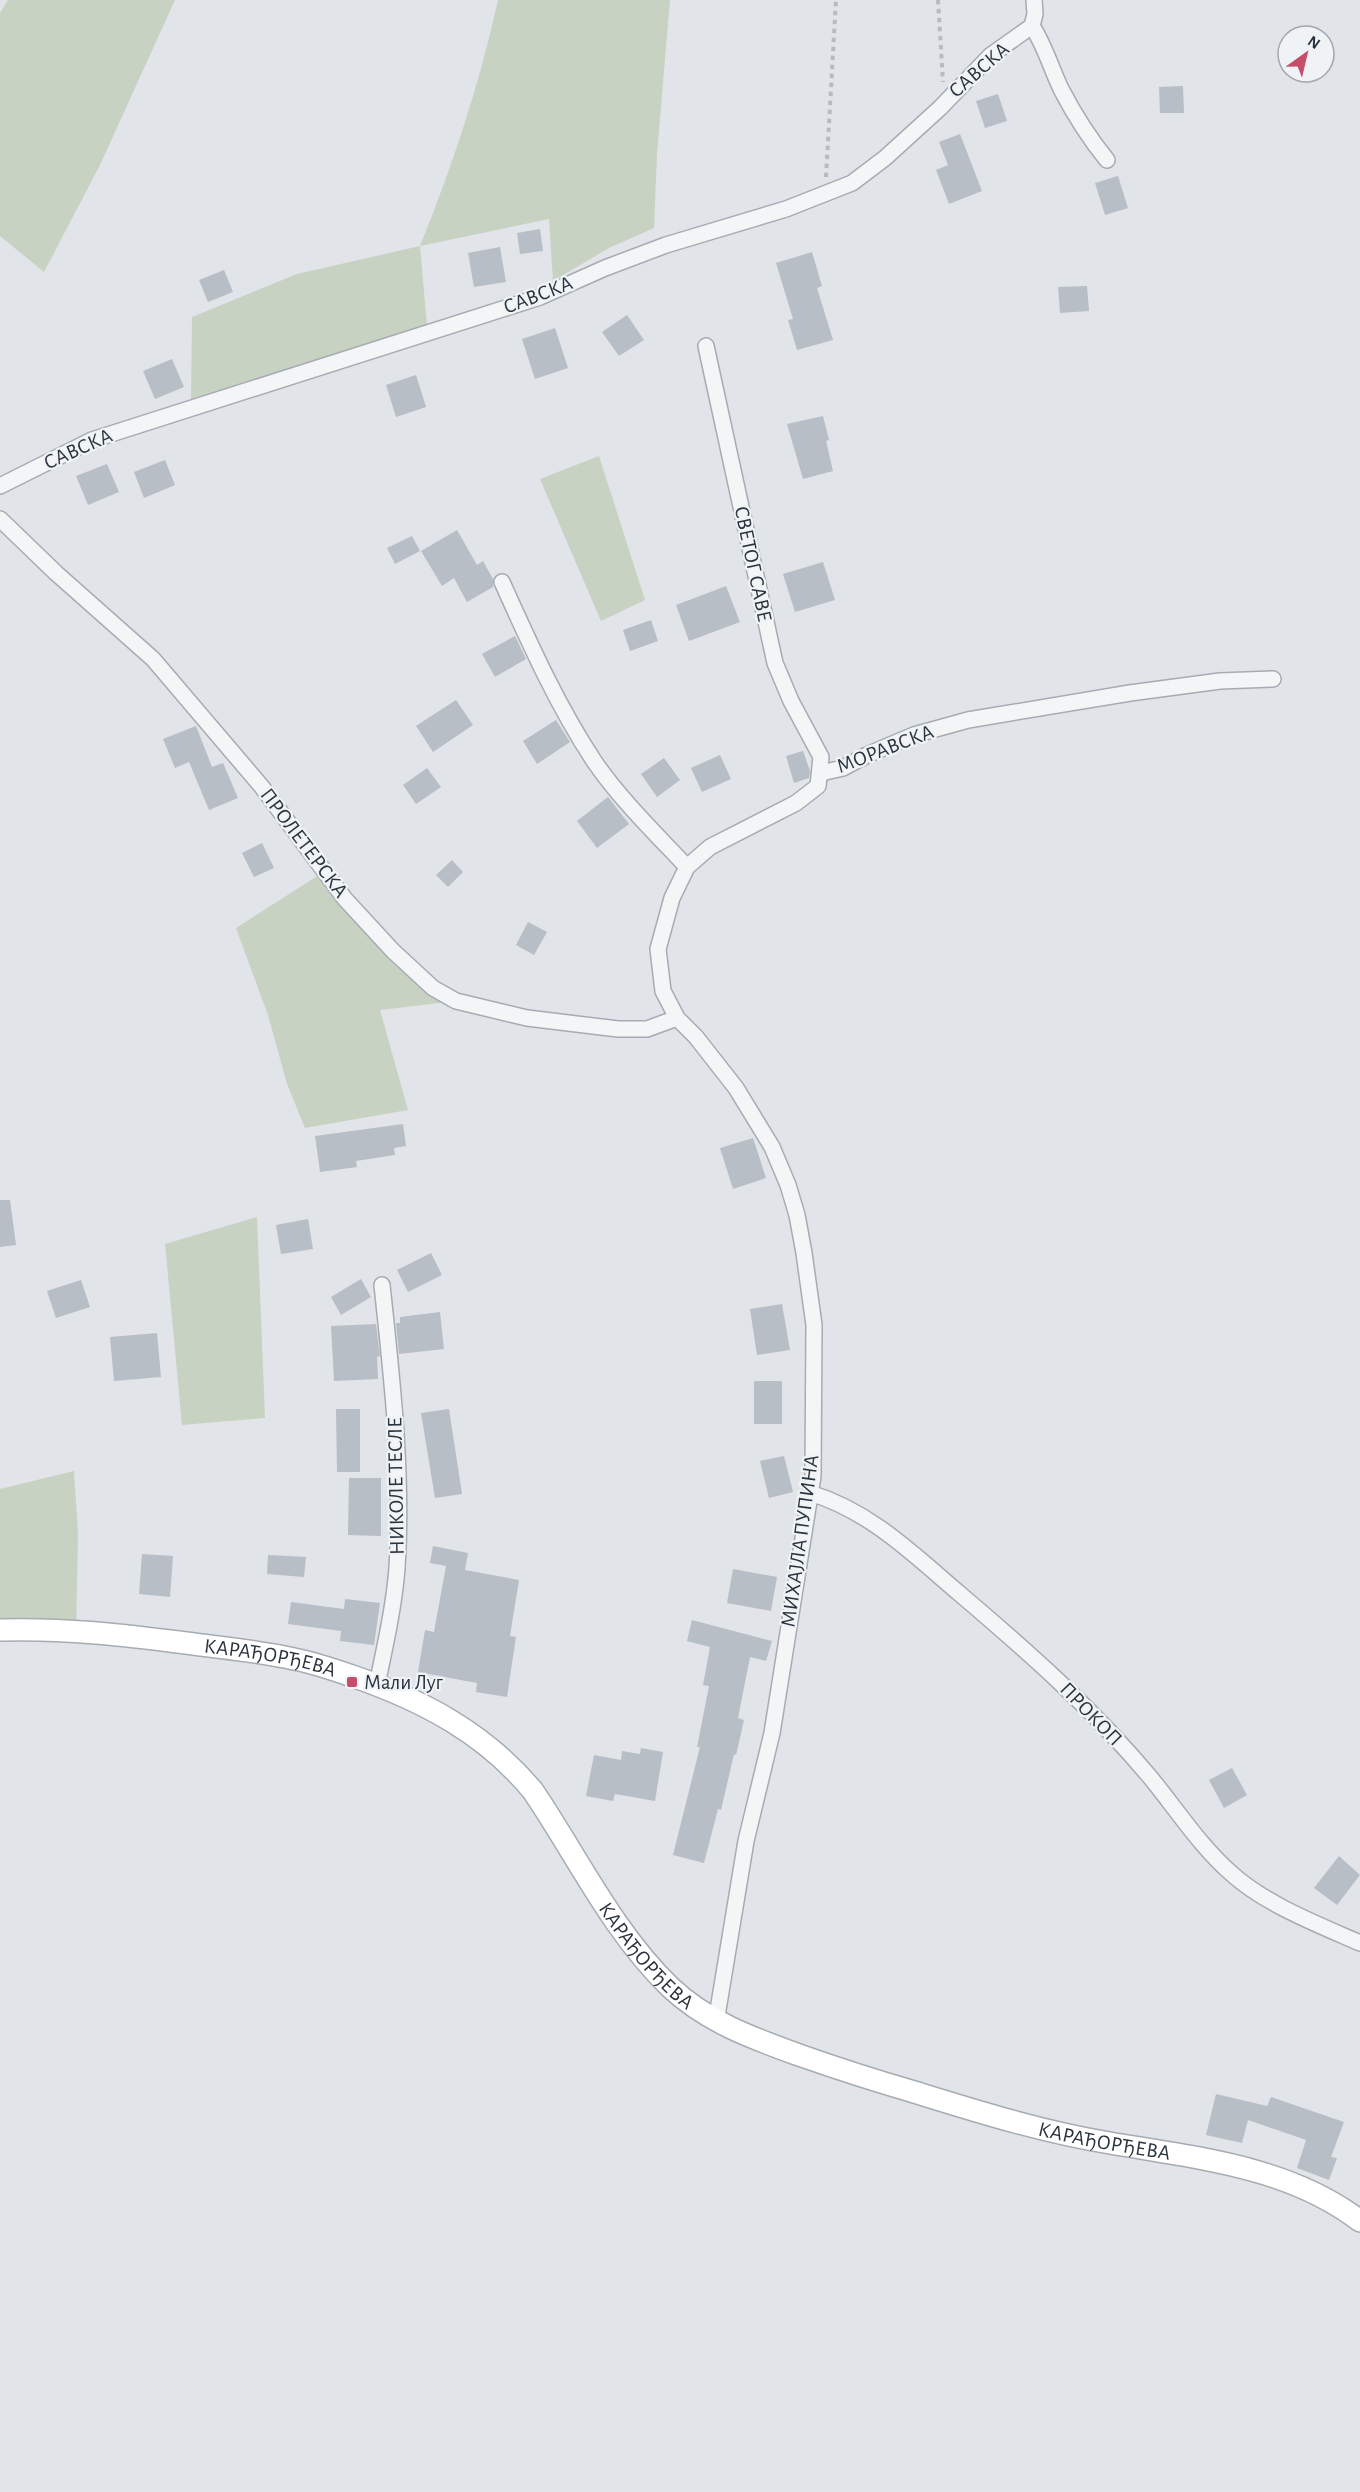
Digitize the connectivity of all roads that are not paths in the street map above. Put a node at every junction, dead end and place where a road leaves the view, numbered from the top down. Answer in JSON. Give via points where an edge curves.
{"nodes":[{"id":1,"x":1034,"y":0,"type":"edge"},
{"id":2,"x":1032,"y":26,"type":"junction"},
{"id":3,"x":1107,"y":159,"type":"dead end"},
{"id":4,"x":706,"y":346,"type":"dead end"},
{"id":5,"x":0,"y":486,"type":"edge"},
{"id":6,"x":0,"y":519,"type":"edge"},
{"id":7,"x":502,"y":582,"type":"dead end"},
{"id":8,"x":1273,"y":679,"type":"dead end"},
{"id":9,"x":821,"y":773,"type":"junction"},
{"id":10,"x":687,"y":867,"type":"junction"},
{"id":11,"x":677,"y":1018,"type":"junction"},
{"id":12,"x":382,"y":1285,"type":"dead end"},
{"id":13,"x":810,"y":1493,"type":"junction"},
{"id":14,"x":0,"y":1630,"type":"edge"},
{"id":15,"x":377,"y":1685,"type":"junction"},
{"id":16,"x":1360,"y":1943,"type":"edge"},
{"id":17,"x":716,"y":2022,"type":"junction"},
{"id":18,"x":1360,"y":2221,"type":"edge"}],
"edges":[{"from":1,"to":2,"type":"street"},
{"from":2,"to":3,"type":"street","name":"САВСКА","via":[[1062,90],[1090,139]]},
{"from":2,"to":5,"type":"street","name":"САВСКА","via":[[991,55],[862,176],[825,196],[666,245],[540,297],[92,440]]},
{"from":4,"to":9,"type":"street","name":"СВЕТОГ САВЕ","via":[[775,663],[821,757]]},
{"from":6,"to":11,"type":"street","name":"ПРОЛЕТЕРСКА","via":[[153,659],[255,779],[345,899],[433,988],[456,1001],[527,1018],[627,1029],[646,1029]]},
{"from":7,"to":10,"type":"street","via":[[529,642],[594,761]]},
{"from":8,"to":9,"type":"street","name":"МОРАВСКА","via":[[1220,681],[1130,693],[968,720],[914,735],[843,768]]},
{"from":9,"to":10,"type":"street","name":"МОРАВСКА","via":[[818,786],[796,803],[710,847]]},
{"from":10,"to":11,"type":"street","name":"МОРАВСКА","via":[[672,898],[658,949],[663,991]]},
{"from":11,"to":13,"type":"street","name":"МИХАЈЛА ПУПИНА","via":[[736,1088],[772,1148],[797,1215],[814,1325]]},
{"from":12,"to":15,"type":"street","name":"НИКОЛЕ ТЕСЛЕ","via":[[396,1421],[399,1498],[391,1621]]},
{"from":13,"to":16,"type":"street","name":"ПРОКОП","via":[[858,1512],[894,1538],[1028,1651],[1114,1737],[1233,1876],[1273,1902]]},
{"from":13,"to":17,"type":"street","name":"МИХАЈЛА ПУПИНА","via":[[772,1733],[746,1841]]},
{"from":14,"to":15,"type":"street","name":"КАРАЂОРЂЕВА","via":[[106,1633],[275,1655]]},
{"from":15,"to":17,"type":"street","name":"КАРАЂОРЂЕВА","via":[[443,1715],[507,1761],[533,1791],[642,1957],[672,1989]]},
{"from":17,"to":18,"type":"street","name":"КАРАЂОРЂЕВА","via":[[854,2074],[1003,2118],[1067,2135],[1209,2160],[1272,2176],[1316,2193]]}]}
